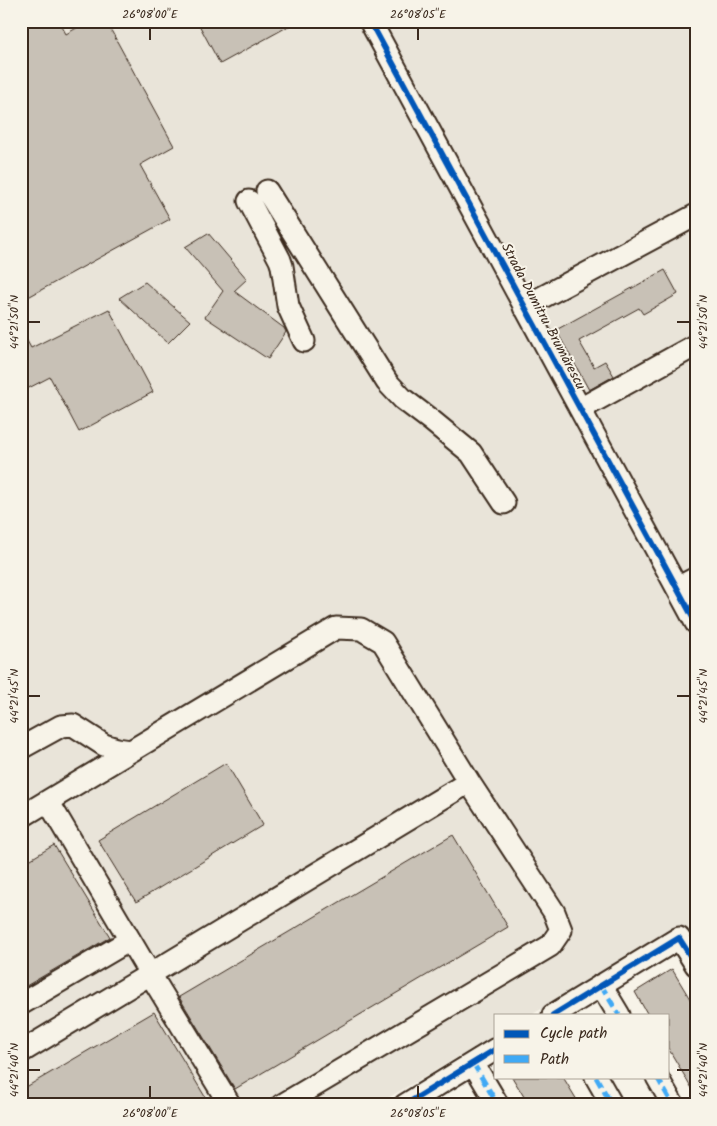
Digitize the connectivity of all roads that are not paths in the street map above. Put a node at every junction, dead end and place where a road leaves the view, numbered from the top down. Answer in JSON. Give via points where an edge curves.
{"nodes":[{"id":1,"x":370,"y":21,"type":"edge"},
{"id":2,"x":267,"y":191,"type":"dead end"},
{"id":3,"x":249,"y":201,"type":"dead end"},
{"id":4,"x":696,"y":214,"type":"edge"},
{"id":5,"x":524,"y":307,"type":"junction"},
{"id":6,"x":304,"y":341,"type":"dead end"},
{"id":7,"x":696,"y":345,"type":"edge"},
{"id":8,"x":580,"y":409,"type":"junction"},
{"id":9,"x":504,"y":503,"type":"dead end"},
{"id":10,"x":696,"y":578,"type":"edge"},
{"id":11,"x":677,"y":588,"type":"junction"},
{"id":12,"x":696,"y":623,"type":"edge"},
{"id":13,"x":21,"y":748,"type":"edge"},
{"id":14,"x":131,"y":751,"type":"junction"},
{"id":15,"x":470,"y":782,"type":"junction"},
{"id":16,"x":48,"y":801,"type":"junction"},
{"id":17,"x":21,"y":817,"type":"edge"},
{"id":18,"x":130,"y":940,"type":"junction"},
{"id":19,"x":696,"y":965,"type":"edge"},
{"id":20,"x":150,"y":974,"type":"junction"},
{"id":21,"x":601,"y":985,"type":"junction"},
{"id":22,"x":21,"y":1004,"type":"edge"},
{"id":23,"x":555,"y":1014,"type":"edge"},
{"id":24,"x":618,"y":1014,"type":"edge"},
{"id":25,"x":494,"y":1050,"type":"edge"},
{"id":26,"x":21,"y":1052,"type":"edge"},
{"id":27,"x":473,"y":1063,"type":"junction"},
{"id":28,"x":597,"y":1078,"type":"edge"},
{"id":29,"x":657,"y":1078,"type":"edge"},
{"id":30,"x":230,"y":1105,"type":"edge"},
{"id":31,"x":282,"y":1105,"type":"edge"},
{"id":32,"x":404,"y":1105,"type":"edge"},
{"id":33,"x":498,"y":1105,"type":"edge"},
{"id":34,"x":612,"y":1105,"type":"edge"},
{"id":35,"x":673,"y":1105,"type":"edge"}],
"edges":[{"from":1,"to":5,"type":"street","name":"Strada Dumitru Brumărescu"},
{"from":2,"to":9,"type":"street","via":[[387,382],[471,454]]},
{"from":3,"to":6,"type":"street","via":[[280,260],[288,306]]},
{"from":4,"to":5,"type":"street"},
{"from":5,"to":8,"type":"street","name":"Strada Dumitru Brumărescu"},
{"from":7,"to":8,"type":"street"},
{"from":8,"to":11,"type":"street","name":"Strada Dumitru Brumărescu"},
{"from":10,"to":11,"type":"street"},
{"from":11,"to":12,"type":"street","name":"Strada Dumitru Brumărescu"},
{"from":13,"to":14,"type":"street","via":[[61,726],[73,725],[111,748]]},
{"from":14,"to":15,"type":"street","via":[[336,628],[361,629],[383,642]]},
{"from":14,"to":16,"type":"street"},
{"from":15,"to":20,"type":"street"},
{"from":15,"to":31,"type":"street","via":[[554,912],[561,930],[550,946]]},
{"from":16,"to":17,"type":"street"},
{"from":16,"to":18,"type":"street"},
{"from":18,"to":20,"type":"street"},
{"from":18,"to":22,"type":"street"},
{"from":19,"to":21,"type":"street","via":[[679,938]]},
{"from":20,"to":26,"type":"street"},
{"from":20,"to":30,"type":"street"},
{"from":21,"to":23,"type":"street"},
{"from":21,"to":24,"type":"street"},
{"from":25,"to":27,"type":"street"},
{"from":27,"to":32,"type":"street"},
{"from":27,"to":33,"type":"street"},
{"from":28,"to":34,"type":"street"},
{"from":29,"to":35,"type":"street"}]}
